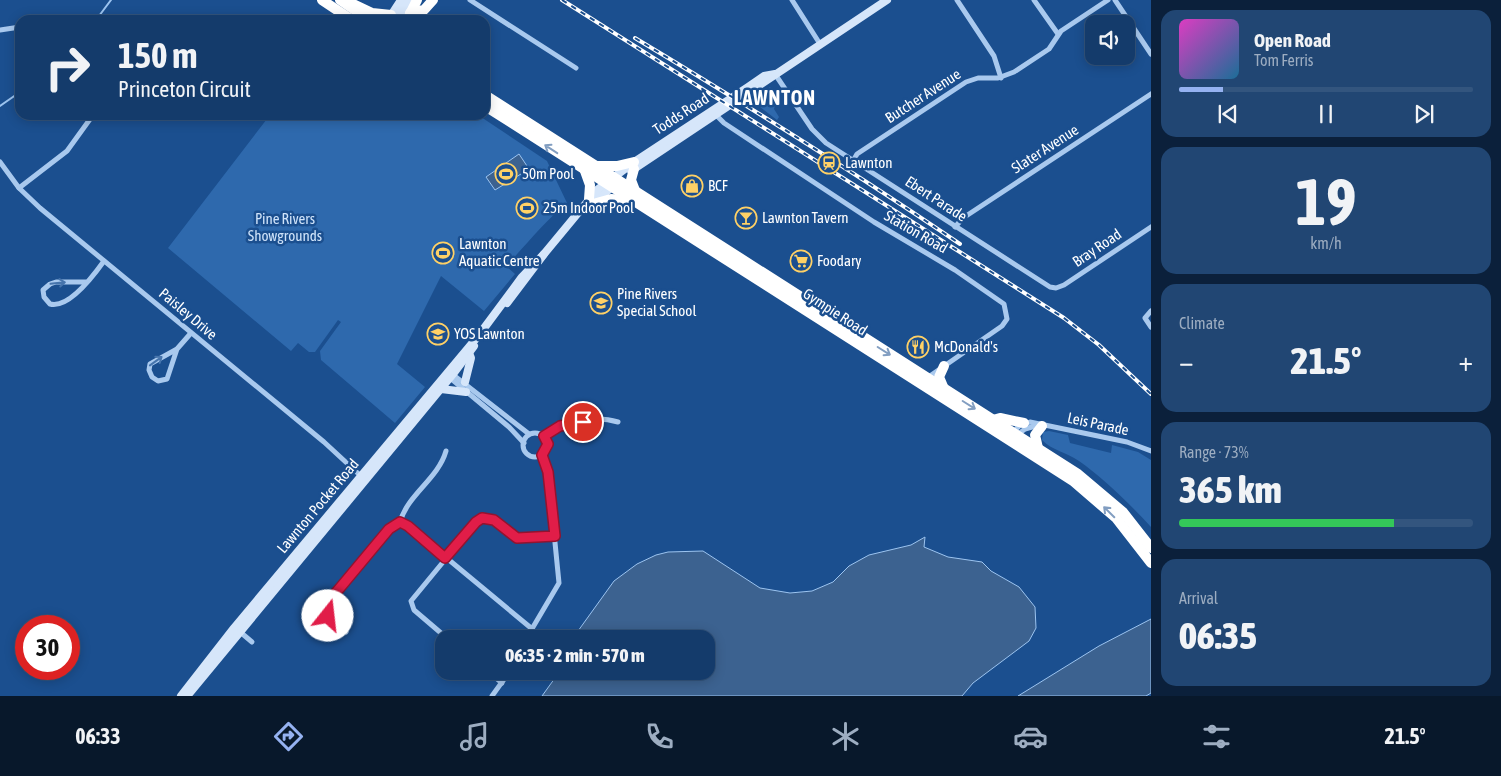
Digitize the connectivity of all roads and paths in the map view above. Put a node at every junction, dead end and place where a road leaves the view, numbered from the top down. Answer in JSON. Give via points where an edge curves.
{"nodes":[{"id":1,"x":322,"y":0,"type":"edge"},
{"id":2,"x":394,"y":0,"type":"edge"},
{"id":3,"x":401,"y":0,"type":"edge"},
{"id":4,"x":409,"y":0,"type":"edge"},
{"id":5,"x":417,"y":0,"type":"edge"},
{"id":6,"x":433,"y":0,"type":"edge"},
{"id":7,"x":470,"y":0,"type":"edge"},
{"id":8,"x":792,"y":0,"type":"edge"},
{"id":9,"x":887,"y":0,"type":"edge"},
{"id":10,"x":957,"y":0,"type":"edge"},
{"id":11,"x":1034,"y":0,"type":"edge"},
{"id":12,"x":1108,"y":0,"type":"edge"},
{"id":13,"x":1115,"y":0,"type":"edge"},
{"id":14,"x":343,"y":2,"type":"edge"},
{"id":15,"x":344,"y":15,"type":"edge"},
{"id":16,"x":362,"y":15,"type":"edge"},
{"id":17,"x":385,"y":15,"type":"edge"},
{"id":18,"x":392,"y":15,"type":"edge"},
{"id":19,"x":393,"y":15,"type":"edge"},
{"id":20,"x":393,"y":15,"type":"edge"},
{"id":21,"x":410,"y":15,"type":"edge"},
{"id":22,"x":413,"y":15,"type":"edge"},
{"id":23,"x":15,"y":27,"type":"edge"},
{"id":24,"x":0,"y":30,"type":"edge"},
{"id":25,"x":1058,"y":34,"type":"junction"},
{"id":26,"x":820,"y":44,"type":"junction"},
{"id":27,"x":1151,"y":54,"type":"edge"},
{"id":28,"x":576,"y":68,"type":"dead end"},
{"id":29,"x":774,"y":74,"type":"junction"},
{"id":30,"x":1000,"y":78,"type":"junction"},
{"id":31,"x":1151,"y":94,"type":"edge"},
{"id":32,"x":490,"y":98,"type":"edge"},
{"id":33,"x":490,"y":109,"type":"edge"},
{"id":34,"x":714,"y":113,"type":"junction"},
{"id":35,"x":89,"y":120,"type":"edge"},
{"id":36,"x":853,"y":161,"type":"junction"},
{"id":37,"x":0,"y":162,"type":"edge"},
{"id":38,"x":634,"y":165,"type":"junction"},
{"id":39,"x":590,"y":168,"type":"junction"},
{"id":40,"x":612,"y":183,"type":"junction"},
{"id":41,"x":19,"y":188,"type":"junction"},
{"id":42,"x":634,"y":197,"type":"junction"},
{"id":43,"x":591,"y":202,"type":"junction"},
{"id":44,"x":955,"y":227,"type":"junction"},
{"id":45,"x":1151,"y":227,"type":"edge"},
{"id":46,"x":104,"y":261,"type":"junction"},
{"id":47,"x":87,"y":282,"type":"junction"},
{"id":48,"x":1056,"y":288,"type":"joint"},
{"id":49,"x":1151,"y":311,"type":"edge"},
{"id":50,"x":1151,"y":326,"type":"edge"},
{"id":51,"x":191,"y":333,"type":"junction"},
{"id":52,"x":479,"y":335,"type":"junction"},
{"id":53,"x":177,"y":349,"type":"junction"},
{"id":54,"x":469,"y":353,"type":"junction"},
{"id":55,"x":944,"y":366,"type":"junction"},
{"id":56,"x":449,"y":374,"type":"junction"},
{"id":57,"x":465,"y":382,"type":"junction"},
{"id":58,"x":925,"y":383,"type":"junction"},
{"id":59,"x":441,"y":389,"type":"junction"},
{"id":60,"x":944,"y":389,"type":"junction"},
{"id":61,"x":466,"y":392,"type":"junction"},
{"id":62,"x":993,"y":420,"type":"junction"},
{"id":63,"x":618,"y":422,"type":"dead end"},
{"id":64,"x":1024,"y":423,"type":"junction"},
{"id":65,"x":1040,"y":426,"type":"junction"},
{"id":66,"x":529,"y":434,"type":"junction"},
{"id":67,"x":544,"y":436,"type":"junction"},
{"id":68,"x":1012,"y":437,"type":"junction"},
{"id":69,"x":524,"y":443,"type":"junction"},
{"id":70,"x":1038,"y":448,"type":"junction"},
{"id":71,"x":446,"y":451,"type":"dead end"},
{"id":72,"x":1151,"y":451,"type":"edge"},
{"id":73,"x":542,"y":455,"type":"junction"},
{"id":74,"x":363,"y":478,"type":"junction"},
{"id":75,"x":400,"y":522,"type":"junction"},
{"id":76,"x":555,"y":536,"type":"junction"},
{"id":77,"x":1151,"y":548,"type":"edge"},
{"id":78,"x":445,"y":558,"type":"junction"},
{"id":79,"x":1151,"y":563,"type":"edge"},
{"id":80,"x":326,"y":611,"type":"junction"},
{"id":81,"x":308,"y":624,"type":"dead end"},
{"id":82,"x":531,"y":628,"type":"joint"},
{"id":83,"x":237,"y":630,"type":"junction"},
{"id":84,"x":437,"y":630,"type":"edge"},
{"id":85,"x":346,"y":632,"type":"dead end"},
{"id":86,"x":252,"y":642,"type":"dead end"},
{"id":87,"x":498,"y":680,"type":"edge"},
{"id":88,"x":504,"y":680,"type":"edge"},
{"id":89,"x":502,"y":683,"type":"junction"},
{"id":90,"x":181,"y":696,"type":"edge"},
{"id":91,"x":187,"y":696,"type":"edge"},
{"id":92,"x":492,"y":696,"type":"edge"}],
"edges":[{"from":1,"to":15,"type":"highway"},
{"from":2,"to":18,"type":"street"},
{"from":3,"to":19,"type":"main road"},
{"from":4,"to":20,"type":"main road"},
{"from":5,"to":21,"type":"highway"},
{"from":6,"to":22,"type":"highway","via":[[424,10]]},
{"from":7,"to":28,"type":"street"},
{"from":8,"to":26,"type":"street"},
{"from":9,"to":26,"type":"main road","name":"Todds Road"},
{"from":10,"to":30,"type":"street","via":[[994,56]]},
{"from":11,"to":25,"type":"street"},
{"from":12,"to":25,"type":"street","name":"Butcher Avenue"},
{"from":13,"to":27,"type":"street"},
{"from":14,"to":16,"type":"highway"},
{"from":14,"to":17,"type":"highway"},
{"from":23,"to":24,"type":"street"},
{"from":25,"to":30,"type":"street","name":"Butcher Avenue","via":[[1049,49]]},
{"from":26,"to":29,"type":"main road","name":"Todds Road"},
{"from":29,"to":34,"type":"main road","name":"Todds Road","via":[[764,76]]},
{"from":29,"to":36,"type":"street","name":"Ebert Parade","via":[[816,134]]},
{"from":30,"to":36,"type":"street","name":"Butcher Avenue","via":[[966,82],[858,153]]},
{"from":31,"to":44,"type":"street","name":"Slater Avenue","via":[[963,218]]},
{"from":32,"to":39,"type":"highway","name":"Gympie Road"},
{"from":39,"to":33,"type":"highway","name":"Gympie Road","one_way":true},
{"from":34,"to":38,"type":"main road","name":"Todds Road"},
{"from":34,"to":55,"type":"street","name":"Station Road","via":[[724,123],[862,214],[1001,301],[1007,314],[1002,326]]},
{"from":35,"to":41,"type":"street","via":[[67,151]]},
{"from":36,"to":44,"type":"street","name":"Ebert Parade"},
{"from":37,"to":41,"type":"street","name":"Paisley Drive"},
{"from":38,"to":39,"type":"highway"},
{"from":38,"to":40,"type":"main road","name":"Todds Road"},
{"from":38,"to":42,"type":"highway"},
{"from":39,"to":40,"type":"highway","name":"Gympie Road"},
{"from":39,"to":43,"type":"highway"},
{"from":40,"to":42,"type":"highway","name":"Gympie Road"},
{"from":40,"to":43,"type":"main road","name":"Lawnton Pocket Road"},
{"from":41,"to":46,"type":"street","name":"Paisley Drive"},
{"from":42,"to":43,"type":"highway"},
{"from":42,"to":58,"type":"highway","name":"Gympie Road"},
{"from":43,"to":52,"type":"main road","name":"Lawnton Pocket Road","via":[[537,258]]},
{"from":44,"to":48,"type":"street","name":"Ebert Parade"},
{"from":45,"to":48,"type":"street","name":"Bray Road","via":[[1064,286]]},
{"from":46,"to":47,"type":"street"},
{"from":46,"to":51,"type":"street","name":"Paisley Drive"},
{"from":47,"to":47,"type":"street","one_way":true,"via":[[60,304],[50,304],[44,297],[43,290],[50,284]]},
{"from":49,"to":50,"type":"street","via":[[1145,318]]},
{"from":51,"to":53,"type":"street"},
{"from":51,"to":74,"type":"street","name":"Paisley Drive"},
{"from":52,"to":54,"type":"main road","name":"Lawnton Pocket Road"},
{"from":52,"to":56,"type":"main road","name":"Lawnton Pocket Road"},
{"from":53,"to":53,"type":"street","one_way":true,"via":[[167,379],[158,381],[152,377],[148,370],[150,364]]},
{"from":54,"to":56,"type":"main road","name":"Lawnton Pocket Road"},
{"from":54,"to":57,"type":"main road","via":[[471,358]]},
{"from":55,"to":58,"type":"street","name":"Station Road"},
{"from":55,"to":60,"type":"highway","via":[[939,377]]},
{"from":56,"to":57,"type":"street"},
{"from":56,"to":59,"type":"main road","name":"Lawnton Pocket Road"},
{"from":56,"to":61,"type":"street"},
{"from":56,"to":74,"type":"main road","name":"Lawnton Pocket Road"},
{"from":57,"to":66,"type":"street"},
{"from":58,"to":60,"type":"highway","name":"Gympie Road"},
{"from":58,"to":68,"type":"highway","name":"Gympie Road"},
{"from":59,"to":61,"type":"main road"},
{"from":59,"to":74,"type":"main road","name":"Lawnton Pocket Road"},
{"from":60,"to":62,"type":"highway","name":"Gympie Road","one_way":true},
{"from":61,"to":69,"type":"street"},
{"from":62,"to":64,"type":"highway","via":[[1000,418]]},
{"from":62,"to":68,"type":"highway","name":"Gympie Road"},
{"from":63,"to":67,"type":"street","via":[[602,419],[565,424]]},
{"from":64,"to":65,"type":"street","name":"Leis Parade","via":[[1035,422]]},
{"from":64,"to":68,"type":"street"},
{"from":65,"to":68,"type":"street","via":[[1025,429]]},
{"from":65,"to":70,"type":"highway","via":[[1035,435]]},
{"from":65,"to":72,"type":"street","name":"Leis Parade","via":[[1118,440]]},
{"from":66,"to":67,"type":"street"},
{"from":66,"to":69,"type":"street"},
{"from":67,"to":73,"type":"street","via":[[548,444]]},
{"from":68,"to":70,"type":"highway","name":"Gympie Road"},
{"from":79,"to":68,"type":"highway","name":"Gympie Road","one_way":true,"via":[[1092,495]]},
{"from":69,"to":73,"type":"street","via":[[527,454],[534,457]]},
{"from":70,"to":77,"type":"highway","name":"Gympie Road","via":[[1102,493]]},
{"from":71,"to":75,"type":"street","via":[[442,463],[403,511]]},
{"from":73,"to":76,"type":"street","via":[[548,472]]},
{"from":74,"to":83,"type":"main road","name":"Lawnton Pocket Road"},
{"from":75,"to":78,"type":"street"},
{"from":75,"to":80,"type":"street","via":[[392,526],[329,601]]},
{"from":76,"to":78,"type":"street","via":[[517,538],[494,520],[482,518]]},
{"from":76,"to":82,"type":"street","via":[[559,583]]},
{"from":78,"to":82,"type":"street"},
{"from":78,"to":84,"type":"street","via":[[412,597],[411,604]]},
{"from":80,"to":81,"type":"street"},
{"from":80,"to":85,"type":"street"},
{"from":83,"to":86,"type":"street"},
{"from":83,"to":90,"type":"main road","name":"Lawnton Pocket Road"},
{"from":83,"to":91,"type":"main road","name":"Lawnton Pocket Road"},
{"from":87,"to":89,"type":"street"},
{"from":88,"to":89,"type":"street"},
{"from":89,"to":92,"type":"street"}]}
